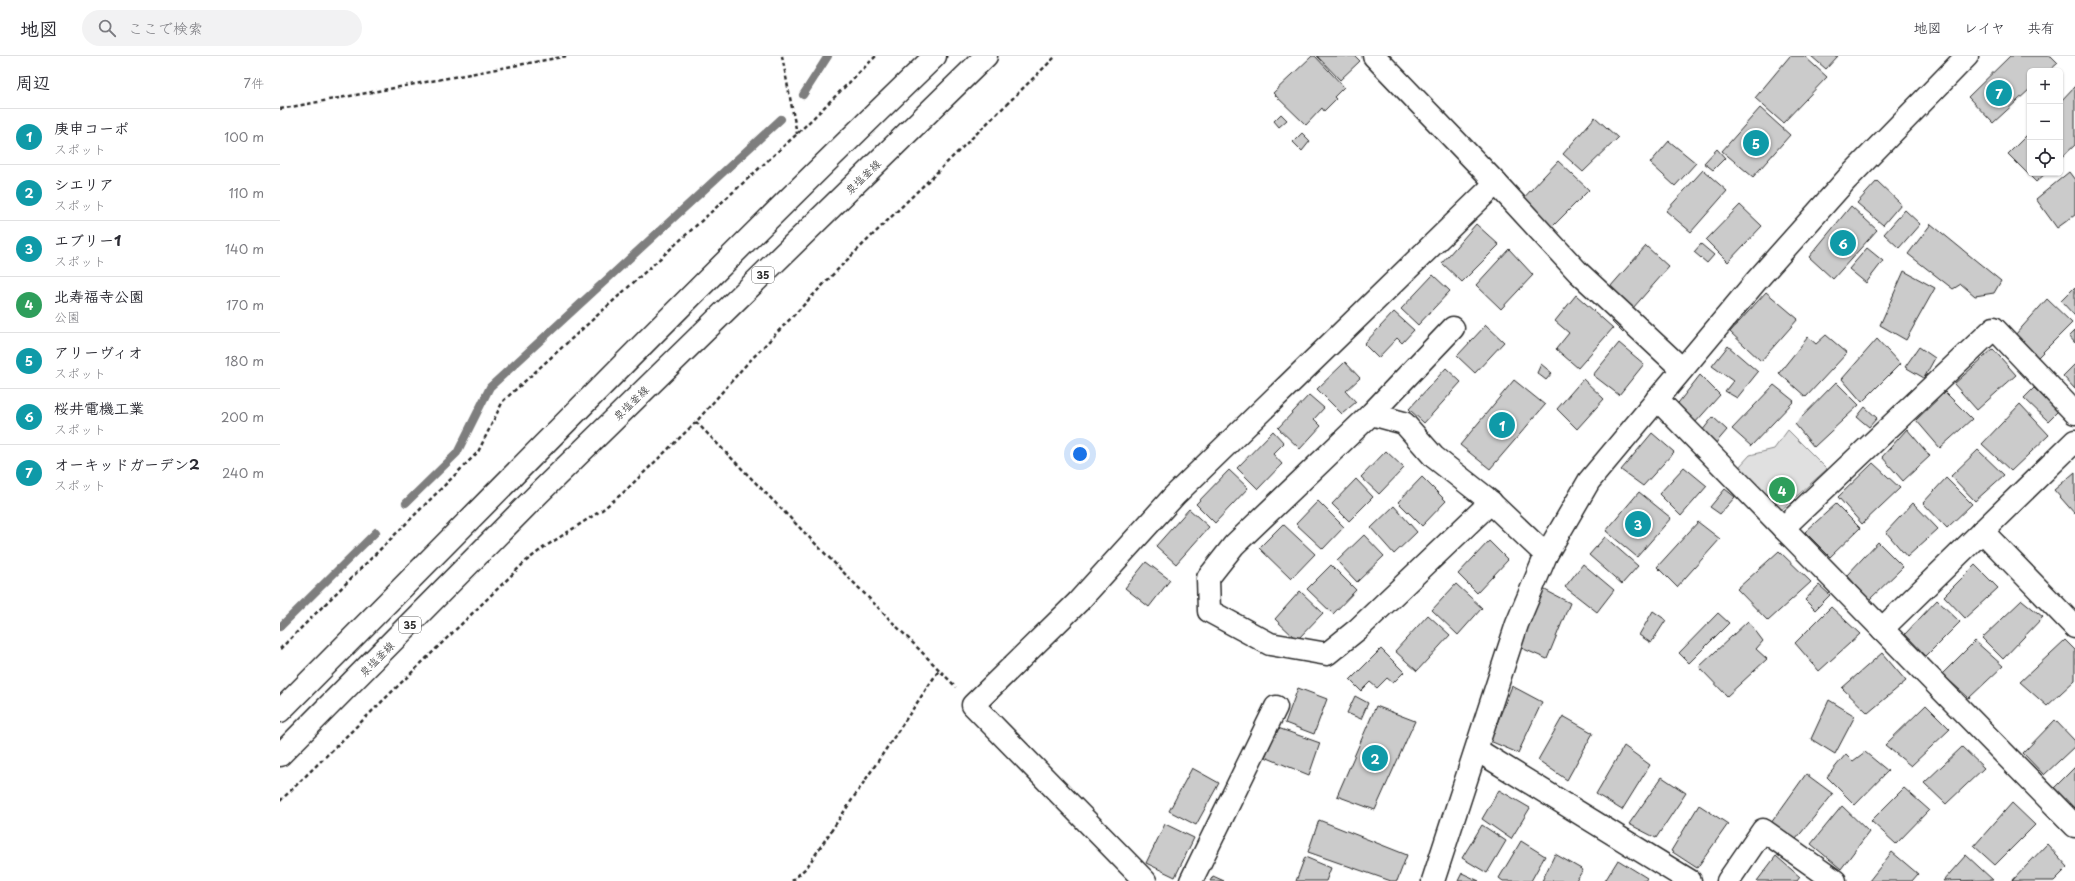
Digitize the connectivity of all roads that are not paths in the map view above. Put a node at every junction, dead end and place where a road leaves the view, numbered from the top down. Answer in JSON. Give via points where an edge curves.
{"nodes":[{"id":1,"x":935,"y":56,"type":"edge"},
{"id":2,"x":986,"y":56,"type":"edge"},
{"id":3,"x":1374,"y":56,"type":"edge"},
{"id":4,"x":1967,"y":56,"type":"edge"},
{"id":5,"x":1496,"y":183,"type":"junction"},
{"id":6,"x":1453,"y":328,"type":"dead end"},
{"id":7,"x":1682,"y":369,"type":"junction"},
{"id":8,"x":1657,"y":399,"type":"junction"},
{"id":9,"x":2075,"y":413,"type":"edge"},
{"id":10,"x":1371,"y":414,"type":"junction"},
{"id":11,"x":2075,"y":441,"type":"edge"},
{"id":12,"x":1491,"y":502,"type":"junction"},
{"id":13,"x":1783,"y":528,"type":"junction"},
{"id":14,"x":1982,"y":531,"type":"junction"},
{"id":15,"x":1546,"y":555,"type":"junction"},
{"id":16,"x":2075,"y":627,"type":"edge"},
{"id":17,"x":1882,"y":629,"type":"junction"},
{"id":18,"x":1276,"y":707,"type":"dead end"},
{"id":19,"x":280,"y":711,"type":"edge"},
{"id":20,"x":1476,"y":750,"type":"junction"},
{"id":21,"x":280,"y":756,"type":"edge"},
{"id":22,"x":2075,"y":826,"type":"edge"},
{"id":23,"x":1145,"y":881,"type":"edge"},
{"id":24,"x":1191,"y":881,"type":"edge"},
{"id":25,"x":1433,"y":881,"type":"edge"},
{"id":26,"x":1690,"y":881,"type":"edge"},
{"id":27,"x":1728,"y":881,"type":"edge"},
{"id":28,"x":1835,"y":881,"type":"edge"}],
"edges":[{"from":1,"to":19,"type":"street","via":[[679,308]]},
{"from":2,"to":21,"type":"street","name":"泉塩釜線","number":"35","via":[[539,493]]},
{"from":3,"to":5,"type":"street"},
{"from":4,"to":7,"type":"street","via":[[1847,179]]},
{"from":5,"to":7,"type":"street","via":[[1578,272]]},
{"from":5,"to":23,"type":"street","via":[[1175,495],[1078,602],[973,705]]},
{"from":6,"to":10,"type":"street"},
{"from":7,"to":8,"type":"street"},
{"from":8,"to":13,"type":"street"},
{"from":8,"to":15,"type":"street","via":[[1589,481]]},
{"from":9,"to":13,"type":"street","via":[[1994,328]]},
{"from":10,"to":12,"type":"street","via":[[1404,423],[1434,457]]},
{"from":10,"to":12,"type":"street","via":[[1234,545],[1208,578],[1209,611],[1270,644],[1327,654],[1358,629]]},
{"from":11,"to":14,"type":"street"},
{"from":12,"to":15,"type":"street"},
{"from":13,"to":17,"type":"street"},
{"from":14,"to":16,"type":"street"},
{"from":14,"to":17,"type":"street"},
{"from":15,"to":20,"type":"street","via":[[1517,624]]},
{"from":17,"to":22,"type":"street"},
{"from":18,"to":24,"type":"street"},
{"from":20,"to":25,"type":"street"},
{"from":20,"to":26,"type":"street"},
{"from":27,"to":28,"type":"street","via":[[1763,830]]}]}
